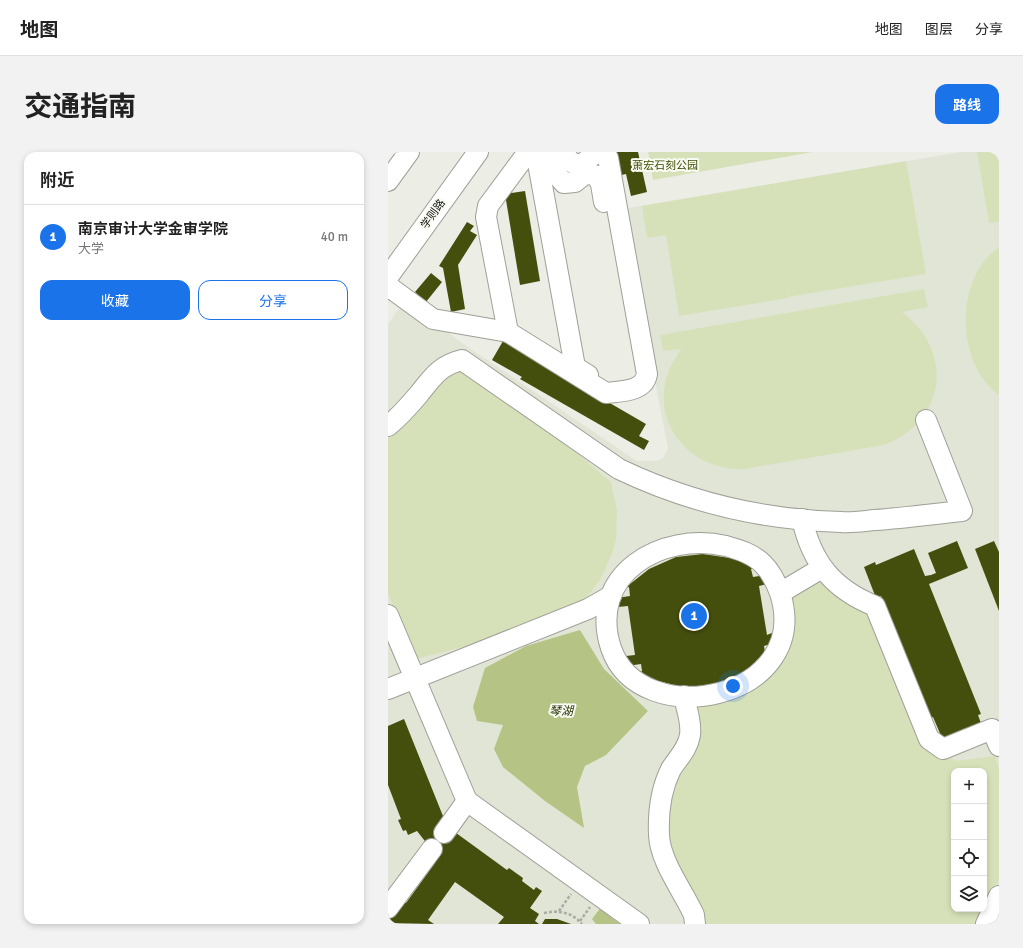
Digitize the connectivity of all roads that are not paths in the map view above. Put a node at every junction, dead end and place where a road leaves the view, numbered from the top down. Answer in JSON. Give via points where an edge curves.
{"nodes":[{"id":1,"x":409,"y":152,"type":"edge"},
{"id":2,"x":478,"y":152,"type":"edge"},
{"id":3,"x":528,"y":152,"type":"edge"},
{"id":4,"x":536,"y":152,"type":"edge"},
{"id":5,"x":549,"y":152,"type":"edge"},
{"id":6,"x":565,"y":152,"type":"edge"},
{"id":7,"x":388,"y":181,"type":"edge"},
{"id":8,"x":388,"y":277,"type":"edge"},
{"id":9,"x":388,"y":286,"type":"edge"},
{"id":10,"x":508,"y":332,"type":"junction"},
{"id":11,"x":926,"y":420,"type":"dead end"},
{"id":12,"x":388,"y":426,"type":"edge"},
{"id":13,"x":802,"y":519,"type":"junction"},
{"id":14,"x":822,"y":568,"type":"junction"},
{"id":15,"x":780,"y":593,"type":"junction"},
{"id":16,"x":611,"y":596,"type":"junction"},
{"id":17,"x":388,"y":615,"type":"edge"},
{"id":18,"x":415,"y":678,"type":"junction"},
{"id":19,"x":388,"y":689,"type":"edge"},
{"id":20,"x":684,"y":696,"type":"junction"},
{"id":21,"x":999,"y":746,"type":"edge"},
{"id":22,"x":467,"y":801,"type":"junction"},
{"id":23,"x":444,"y":833,"type":"dead end"},
{"id":24,"x":432,"y":849,"type":"dead end"},
{"id":25,"x":999,"y":896,"type":"edge"},
{"id":26,"x":388,"y":908,"type":"edge"},
{"id":27,"x":639,"y":924,"type":"edge"},
{"id":28,"x":695,"y":924,"type":"edge"},
{"id":29,"x":986,"y":924,"type":"edge"}],
"edges":[{"from":1,"to":7,"type":"street"},
{"from":2,"to":8,"type":"street","name":"学则路"},
{"from":3,"to":10,"type":"street","via":[[488,206],[486,217]]},
{"from":4,"to":5,"type":"street","via":[[576,367],[608,387],[625,384],[632,378],[635,368],[600,180],[593,174],[586,173],[576,182],[564,183],[557,178],[552,169]]},
{"from":6,"to":10,"type":"street","via":[[568,160],[574,165],[584,163],[596,153],[608,158],[646,379],[638,388],[606,393]]},
{"from":9,"to":10,"type":"street","via":[[433,319]]},
{"from":11,"to":13,"type":"street","via":[[962,511],[843,522]]},
{"from":12,"to":13,"type":"street","via":[[406,409],[435,373],[447,364],[462,360],[619,469],[679,494],[712,504]]},
{"from":13,"to":14,"type":"street","via":[[811,548]]},
{"from":14,"to":15,"type":"street"},
{"from":14,"to":21,"type":"street","via":[[850,594],[875,606],[929,739],[943,749],[992,729]]},
{"from":15,"to":16,"type":"street","via":[[770,572],[754,557],[738,549],[718,544],[696,543],[672,547],[639,560],[621,577]]},
{"from":15,"to":20,"type":"street","via":[[785,614],[784,630],[780,646],[769,664],[751,679],[727,691],[706,696]]},
{"from":16,"to":18,"type":"street","via":[[588,609]]},
{"from":16,"to":20,"type":"street","via":[[606,617],[610,646],[619,664],[632,679],[650,689]]},
{"from":17,"to":18,"type":"street"},
{"from":18,"to":19,"type":"street"},
{"from":18,"to":22,"type":"street"},
{"from":20,"to":28,"type":"street","via":[[690,736],[685,750],[664,784],[659,835],[662,852],[694,915]]},
{"from":22,"to":23,"type":"street"},
{"from":22,"to":27,"type":"street"},
{"from":24,"to":26,"type":"street"},
{"from":25,"to":29,"type":"street"}]}
